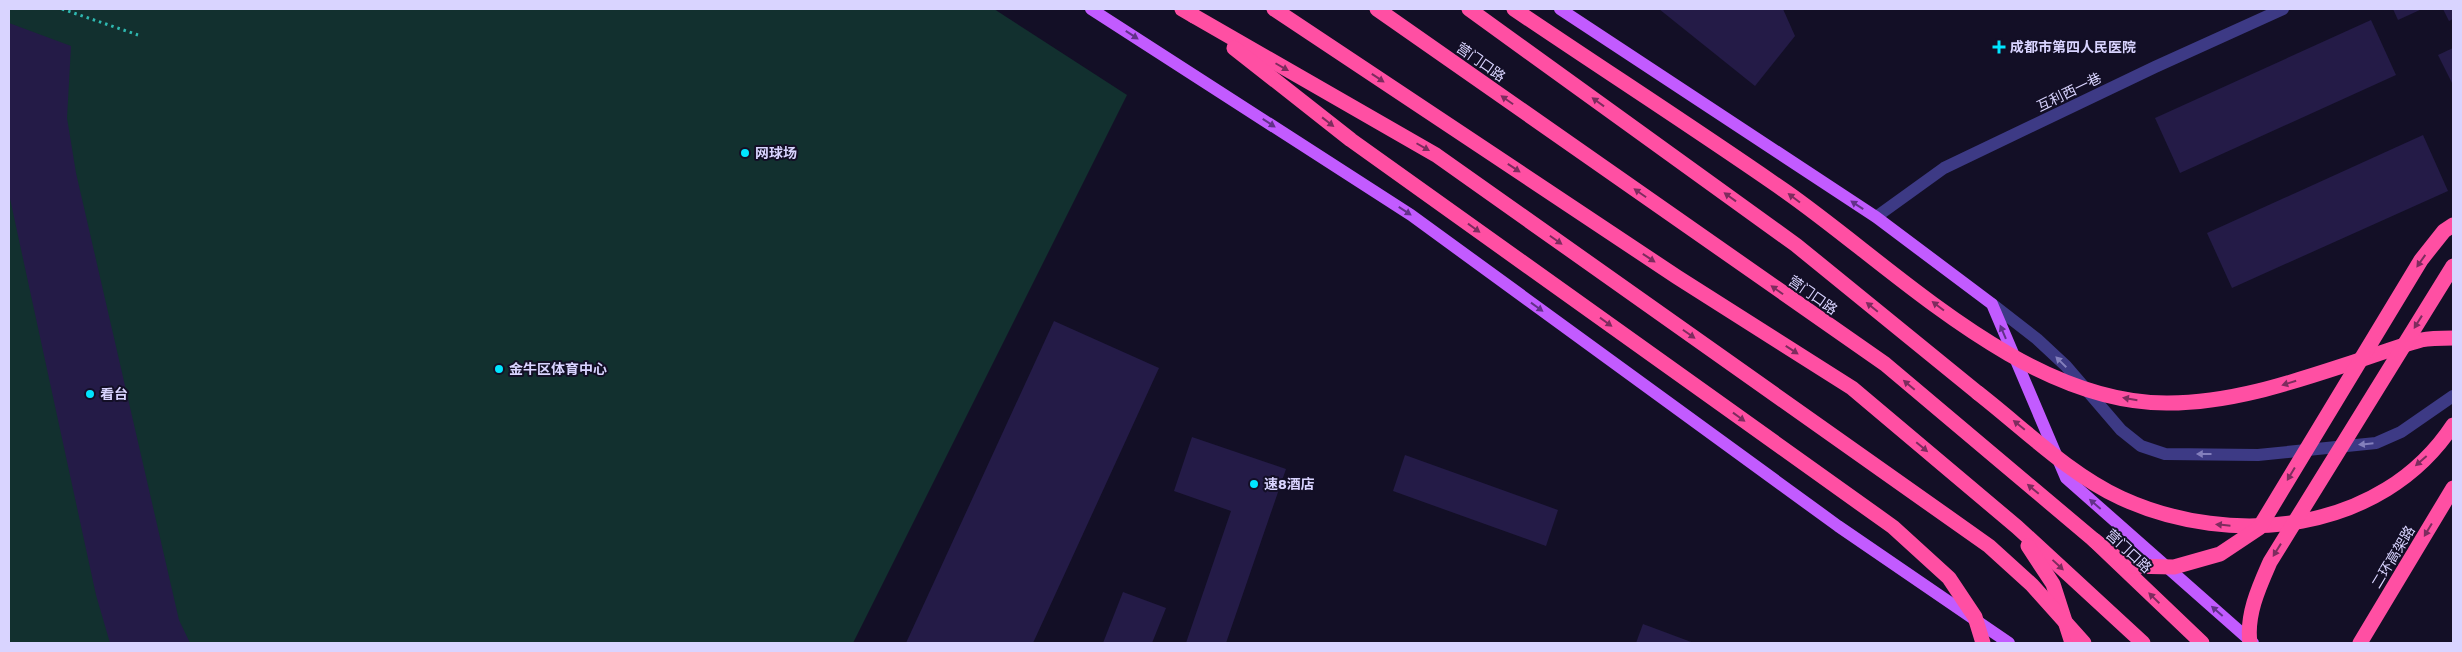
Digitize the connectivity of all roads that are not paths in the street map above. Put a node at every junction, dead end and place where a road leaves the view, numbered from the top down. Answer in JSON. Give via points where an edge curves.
{"nodes":[{"id":1,"x":1091,"y":9,"type":"edge"},
{"id":2,"x":1274,"y":9,"type":"edge"},
{"id":3,"x":1377,"y":9,"type":"edge"},
{"id":4,"x":1468,"y":9,"type":"edge"},
{"id":5,"x":1514,"y":9,"type":"edge"},
{"id":6,"x":1560,"y":9,"type":"edge"},
{"id":7,"x":2283,"y":9,"type":"edge"},
{"id":8,"x":1188,"y":13,"type":"edge"},
{"id":9,"x":1876,"y":218,"type":"junction"},
{"id":10,"x":2453,"y":225,"type":"edge"},
{"id":11,"x":2453,"y":266,"type":"edge"},
{"id":12,"x":1992,"y":304,"type":"junction"},
{"id":13,"x":2453,"y":338,"type":"edge"},
{"id":14,"x":2453,"y":396,"type":"edge"},
{"id":15,"x":2453,"y":425,"type":"edge"},
{"id":16,"x":2453,"y":488,"type":"edge"},
{"id":17,"x":2017,"y":527,"type":"junction"},
{"id":18,"x":2094,"y":540,"type":"junction"},
{"id":19,"x":1989,"y":628,"type":"junction"},
{"id":20,"x":1983,"y":643,"type":"edge"},
{"id":21,"x":1997,"y":643,"type":"edge"},
{"id":22,"x":2009,"y":643,"type":"edge"},
{"id":23,"x":2072,"y":643,"type":"edge"},
{"id":24,"x":2084,"y":643,"type":"edge"},
{"id":25,"x":2143,"y":643,"type":"edge"},
{"id":26,"x":2202,"y":643,"type":"edge"},
{"id":27,"x":2252,"y":643,"type":"edge"},
{"id":28,"x":2360,"y":643,"type":"edge"}],
"edges":[{"from":1,"to":19,"type":"main road","one_way":true,"via":[[1411,215],[1838,526]]},
{"from":2,"to":17,"type":"highway","one_way":true,"via":[[1852,388]]},
{"from":18,"to":3,"type":"highway","name":"营门口路","one_way":true,"via":[[1884,364]]},
{"from":15,"to":4,"type":"highway","one_way":true,"bridge":true,"via":[[2426,458],[2392,485],[2321,519],[2276,526],[2232,526],[2173,518],[2120,498],[2082,476],[1796,245]]},
{"from":13,"to":5,"type":"highway","one_way":true,"bridge":true,"via":[[2424,339],[2263,391],[2212,401],[2166,404],[2100,393],[2016,358],[1956,320],[1787,192]]},
{"from":9,"to":6,"type":"main road","one_way":true},
{"from":7,"to":9,"type":"street","name":"互利西一巷","via":[[2155,66],[1944,168]]},
{"from":8,"to":20,"type":"highway","one_way":true,"bridge":true,"via":[[1351,140],[1893,527],[1949,578],[1975,617]]},
{"from":8,"to":24,"type":"highway","one_way":true,"bridge":true,"via":[[1452,166],[1989,546],[2032,585]]},
{"from":9,"to":12,"type":"main road"},
{"from":10,"to":18,"type":"highway","one_way":true,"bridge":true,"via":[[2444,231],[2421,260],[2259,528],[2220,554],[2174,567],[2127,566]]},
{"from":11,"to":27,"type":"highway","one_way":true,"bridge":true,"via":[[2270,562],[2255,598]]},
{"from":14,"to":12,"type":"street","one_way":true,"via":[[2401,432],[2376,443],[2258,455],[2165,454],[2141,446],[2121,430],[2066,366]]},
{"from":27,"to":12,"type":"main road","one_way":true,"via":[[2066,478]]},
{"from":16,"to":28,"type":"highway","name":"二环高架路","one_way":true},
{"from":17,"to":23,"type":"highway","bridge":true,"via":[[2053,584]]},
{"from":17,"to":25,"type":"highway","one_way":true},
{"from":26,"to":18,"type":"highway","name":"营门口路","one_way":true,"bridge":true},
{"from":19,"to":21,"type":"street"},
{"from":19,"to":22,"type":"main road"}]}
